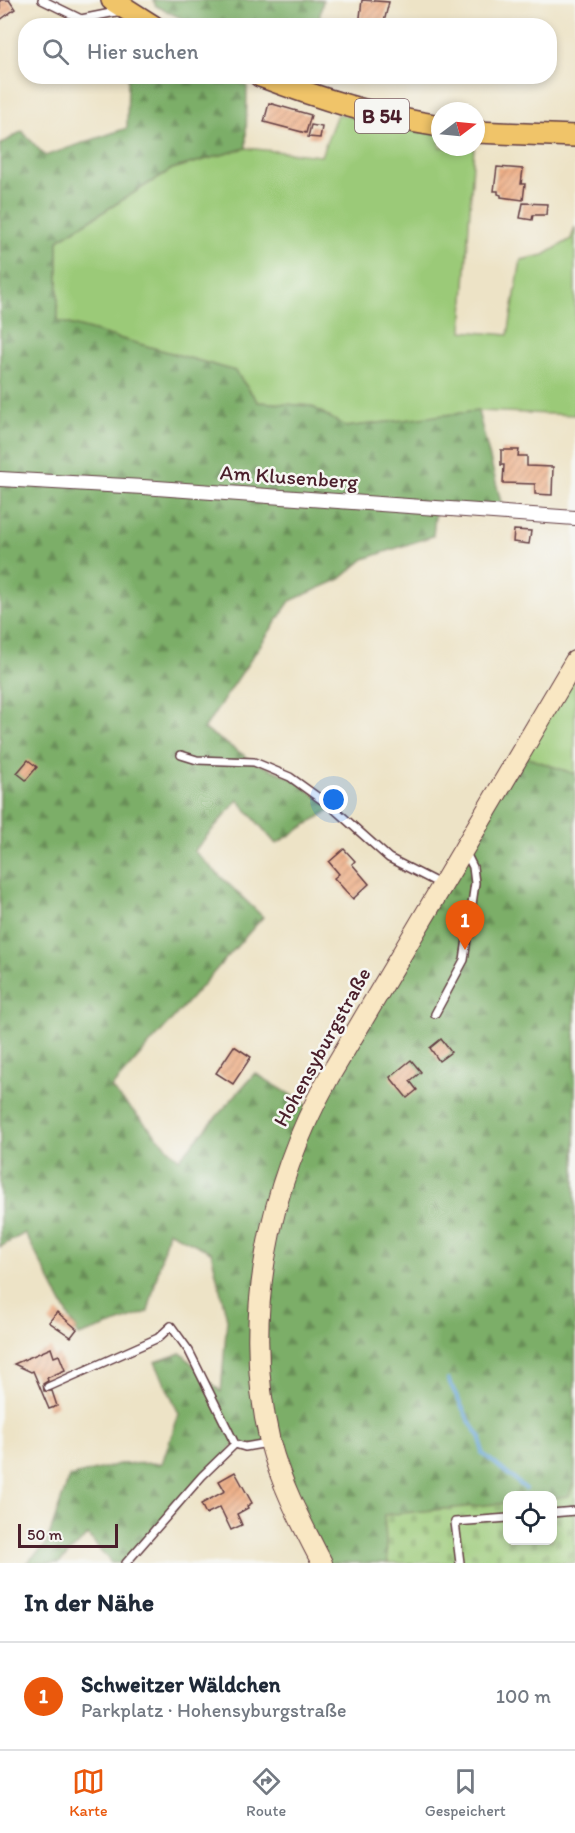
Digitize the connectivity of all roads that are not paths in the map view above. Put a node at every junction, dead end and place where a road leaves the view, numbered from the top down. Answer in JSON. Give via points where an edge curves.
{"nodes":[{"id":1,"x":42,"y":0,"type":"edge"},
{"id":2,"x":120,"y":5,"type":"edge"},
{"id":3,"x":79,"y":18,"type":"edge"},
{"id":4,"x":84,"y":18,"type":"edge"},
{"id":5,"x":140,"y":18,"type":"edge"},
{"id":6,"x":282,"y":84,"type":"edge"},
{"id":7,"x":431,"y":125,"type":"edge"},
{"id":8,"x":485,"y":132,"type":"edge"},
{"id":9,"x":575,"y":136,"type":"edge"},
{"id":10,"x":0,"y":479,"type":"edge"},
{"id":11,"x":575,"y":518,"type":"edge"},
{"id":12,"x":575,"y":661,"type":"edge"},
{"id":13,"x":181,"y":755,"type":"dead end"},
{"id":14,"x":463,"y":849,"type":"junction"},
{"id":15,"x":442,"y":885,"type":"junction"},
{"id":16,"x":435,"y":1014,"type":"dead end"},
{"id":17,"x":48,"y":1387,"type":"dead end"},
{"id":18,"x":270,"y":1442,"type":"junction"},
{"id":19,"x":235,"y":1444,"type":"junction"},
{"id":20,"x":575,"y":1511,"type":"edge"},
{"id":21,"x":557,"y":1513,"type":"edge"},
{"id":22,"x":503,"y":1518,"type":"edge"},
{"id":23,"x":126,"y":1563,"type":"edge"},
{"id":24,"x":322,"y":1563,"type":"edge"},
{"id":25,"x":460,"y":1563,"type":"edge"}],
"edges":[{"from":1,"to":3,"type":"lane"},
{"from":2,"to":4,"type":"lane"},
{"from":2,"to":5,"type":"main road"},
{"from":6,"to":7,"type":"main road","number":"B 54","via":[[325,100]]},
{"from":8,"to":9,"type":"main road"},
{"from":10,"to":11,"type":"street","name":"Am Klusenberg"},
{"from":12,"to":14,"type":"main road","name":"Hohensyburgstraße"},
{"from":13,"to":15,"type":"lane","via":[[197,760],[254,762],[290,777],[333,808],[389,858]]},
{"from":14,"to":15,"type":"main road","name":"Hohensyburgstraße"},
{"from":14,"to":16,"type":"lane","via":[[473,867],[475,883],[464,960]]},
{"from":15,"to":18,"type":"main road","name":"Hohensyburgstraße","via":[[320,1092],[281,1187],[266,1248],[260,1311],[263,1400]]},
{"from":17,"to":19,"type":"lane","via":[[143,1346],[171,1326],[189,1351]]},
{"from":18,"to":19,"type":"lane","via":[[245,1448]]},
{"from":18,"to":24,"type":"main road","name":"Hohensyburgstraße","via":[[282,1479]]},
{"from":19,"to":23,"type":"lane"},
{"from":20,"to":21,"type":"lane"},
{"from":22,"to":25,"type":"lane","via":[[455,1522]]}]}
